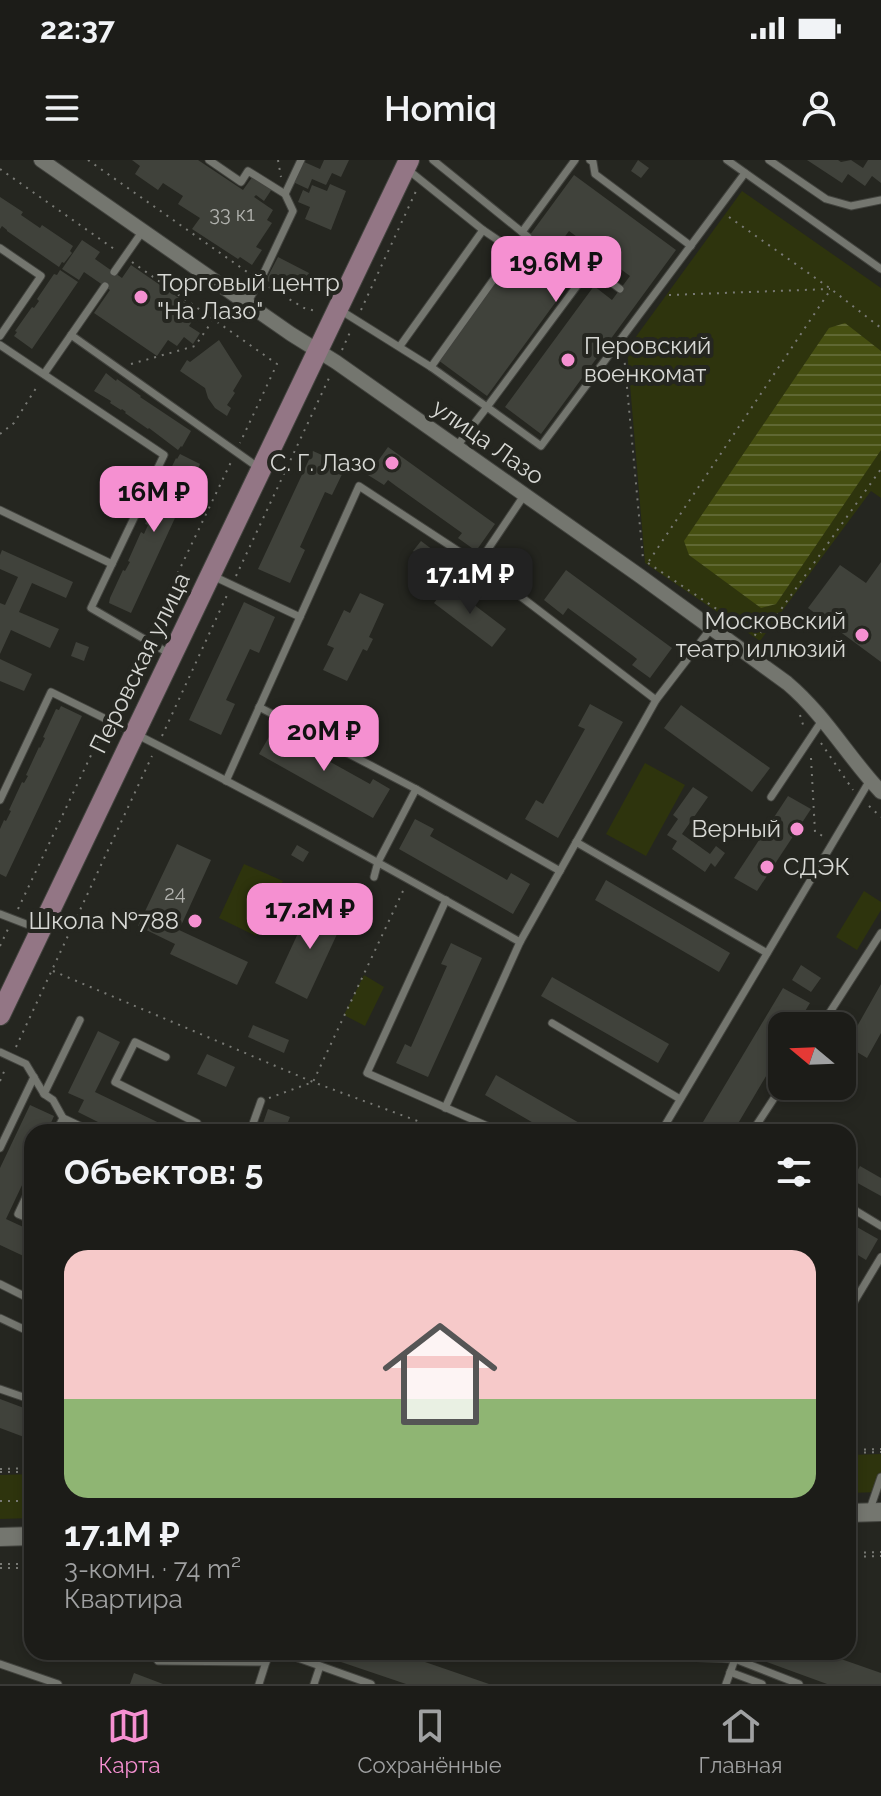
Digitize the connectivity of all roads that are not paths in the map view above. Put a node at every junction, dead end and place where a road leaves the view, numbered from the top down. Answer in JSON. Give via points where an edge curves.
{"nodes":[{"id":1,"x":41,"y":160,"type":"edge"},
{"id":2,"x":209,"y":160,"type":"edge"},
{"id":3,"x":301,"y":160,"type":"edge"},
{"id":4,"x":433,"y":160,"type":"edge"},
{"id":5,"x":575,"y":160,"type":"edge"},
{"id":6,"x":590,"y":160,"type":"edge"},
{"id":7,"x":727,"y":160,"type":"edge"},
{"id":8,"x":769,"y":160,"type":"edge"},
{"id":9,"x":412,"y":170,"type":"edge"},
{"id":10,"x":745,"y":173,"type":"junction"},
{"id":11,"x":285,"y":194,"type":"junction"},
{"id":12,"x":881,"y":200,"type":"edge"},
{"id":13,"x":143,"y":230,"type":"junction"},
{"id":14,"x":483,"y":230,"type":"junction"},
{"id":15,"x":559,"y":244,"type":"dead end"},
{"id":16,"x":691,"y":246,"type":"junction"},
{"id":17,"x":0,"y":248,"type":"edge"},
{"id":18,"x":591,"y":267,"type":"junction"},
{"id":19,"x":881,"y":269,"type":"edge"},
{"id":20,"x":114,"y":272,"type":"dead end"},
{"id":21,"x":105,"y":286,"type":"dead end"},
{"id":22,"x":620,"y":289,"type":"dead end"},
{"id":23,"x":638,"y":302,"type":"dead end"},
{"id":24,"x":247,"y":303,"type":"junction"},
{"id":25,"x":646,"y":307,"type":"junction"},
{"id":26,"x":347,"y":314,"type":"junction"},
{"id":27,"x":71,"y":335,"type":"junction"},
{"id":28,"x":0,"y":336,"type":"edge"},
{"id":29,"x":0,"y":345,"type":"edge"},
{"id":30,"x":400,"y":346,"type":"junction"},
{"id":31,"x":319,"y":351,"type":"junction"},
{"id":32,"x":431,"y":367,"type":"junction"},
{"id":33,"x":44,"y":374,"type":"junction"},
{"id":34,"x":487,"y":407,"type":"junction"},
{"id":35,"x":456,"y":447,"type":"junction"},
{"id":36,"x":261,"y":470,"type":"junction"},
{"id":37,"x":525,"y":494,"type":"junction"},
{"id":38,"x":0,"y":510,"type":"edge"},
{"id":39,"x":112,"y":564,"type":"junction"},
{"id":40,"x":478,"y":564,"type":"junction"},
{"id":41,"x":211,"y":575,"type":"junction"},
{"id":42,"x":300,"y":617,"type":"junction"},
{"id":43,"x":712,"y":627,"type":"junction"},
{"id":44,"x":172,"y":655,"type":"junction"},
{"id":45,"x":656,"y":700,"type":"junction"},
{"id":46,"x":259,"y":707,"type":"junction"},
{"id":47,"x":823,"y":719,"type":"junction"},
{"id":48,"x":135,"y":733,"type":"junction"},
{"id":49,"x":870,"y":780,"type":"junction"},
{"id":50,"x":226,"y":781,"type":"junction"},
{"id":51,"x":416,"y":789,"type":"junction"},
{"id":52,"x":881,"y":792,"type":"edge"},
{"id":53,"x":771,"y":797,"type":"dead end"},
{"id":54,"x":0,"y":800,"type":"edge"},
{"id":55,"x":576,"y":842,"type":"junction"},
{"id":56,"x":378,"y":862,"type":"junction"},
{"id":57,"x":560,"y":871,"type":"junction"},
{"id":58,"x":374,"y":877,"type":"dead end"},
{"id":59,"x":446,"y":900,"type":"junction"},
{"id":60,"x":0,"y":914,"type":"edge"},
{"id":61,"x":41,"y":929,"type":"junction"},
{"id":62,"x":881,"y":933,"type":"edge"},
{"id":63,"x":520,"y":942,"type":"junction"},
{"id":64,"x":767,"y":953,"type":"junction"},
{"id":65,"x":830,"y":1012,"type":"edge"},
{"id":66,"x":0,"y":1015,"type":"edge"},
{"id":67,"x":80,"y":1020,"type":"dead end"},
{"id":68,"x":552,"y":1023,"type":"dead end"},
{"id":69,"x":0,"y":1052,"type":"edge"},
{"id":70,"x":166,"y":1057,"type":"dead end"},
{"id":71,"x":34,"y":1077,"type":"junction"},
{"id":72,"x":44,"y":1094,"type":"junction"},
{"id":73,"x":680,"y":1099,"type":"junction"},
{"id":74,"x":773,"y":1100,"type":"edge"},
{"id":75,"x":261,"y":1101,"type":"road end"},
{"id":76,"x":445,"y":1108,"type":"junction"},
{"id":77,"x":63,"y":1118,"type":"junction"},
{"id":78,"x":60,"y":1124,"type":"edge"},
{"id":79,"x":76,"y":1124,"type":"edge"},
{"id":80,"x":197,"y":1124,"type":"edge"},
{"id":81,"x":253,"y":1124,"type":"edge"},
{"id":82,"x":482,"y":1124,"type":"edge"},
{"id":83,"x":666,"y":1124,"type":"edge"},
{"id":84,"x":757,"y":1124,"type":"edge"},
{"id":85,"x":0,"y":1148,"type":"edge"},
{"id":86,"x":24,"y":1201,"type":"edge"},
{"id":87,"x":856,"y":1211,"type":"edge"},
{"id":88,"x":24,"y":1217,"type":"edge"},
{"id":89,"x":881,"y":1226,"type":"edge"},
{"id":90,"x":881,"y":1257,"type":"edge"},
{"id":91,"x":0,"y":1284,"type":"edge"},
{"id":92,"x":24,"y":1296,"type":"edge"},
{"id":93,"x":856,"y":1299,"type":"edge"},
{"id":94,"x":0,"y":1318,"type":"edge"},
{"id":95,"x":24,"y":1329,"type":"edge"},
{"id":96,"x":0,"y":1389,"type":"edge"},
{"id":97,"x":24,"y":1397,"type":"edge"},
{"id":98,"x":881,"y":1477,"type":"edge"},
{"id":99,"x":875,"y":1512,"type":"edge"},
{"id":100,"x":24,"y":1536,"type":"edge"},
{"id":101,"x":0,"y":1537,"type":"edge"},
{"id":102,"x":157,"y":1660,"type":"edge"},
{"id":103,"x":303,"y":1660,"type":"edge"},
{"id":104,"x":733,"y":1660,"type":"edge"},
{"id":105,"x":743,"y":1660,"type":"edge"},
{"id":106,"x":266,"y":1662,"type":"joint"},
{"id":107,"x":0,"y":1664,"type":"edge"},
{"id":108,"x":320,"y":1666,"type":"junction"},
{"id":109,"x":730,"y":1672,"type":"junction"},
{"id":110,"x":58,"y":1684,"type":"edge"},
{"id":111,"x":259,"y":1684,"type":"edge"},
{"id":112,"x":314,"y":1684,"type":"edge"},
{"id":113,"x":371,"y":1684,"type":"edge"},
{"id":114,"x":726,"y":1684,"type":"edge"},
{"id":115,"x":762,"y":1684,"type":"edge"},
{"id":116,"x":799,"y":1684,"type":"edge"}],
"edges":[{"from":1,"to":13,"type":"street","name":"улица Лазо"},
{"from":2,"to":11,"type":"lane","via":[[241,182],[248,171]]},
{"from":3,"to":11,"type":"lane"},
{"from":4,"to":5,"type":"lane","via":[[525,235]]},
{"from":6,"to":16,"type":"lane","via":[[595,174]]},
{"from":7,"to":10,"type":"lane"},
{"from":8,"to":12,"type":"lane","via":[[826,199],[851,206]]},
{"from":9,"to":14,"type":"lane"},
{"from":9,"to":26,"type":"main road","name":"Перовская улица"},
{"from":10,"to":16,"type":"lane"},
{"from":10,"to":19,"type":"lane"},
{"from":11,"to":24,"type":"lane","via":[[293,211]]},
{"from":13,"to":20,"type":"lane"},
{"from":13,"to":24,"type":"street","name":"улица Лазо"},
{"from":14,"to":30,"type":"lane"},
{"from":14,"to":32,"type":"lane","via":[[514,251]]},
{"from":15,"to":18,"type":"lane"},
{"from":16,"to":25,"type":"lane"},
{"from":17,"to":28,"type":"lane","via":[[41,276]]},
{"from":18,"to":22,"type":"lane"},
{"from":18,"to":34,"type":"lane"},
{"from":21,"to":27,"type":"lane"},
{"from":23,"to":25,"type":"lane"},
{"from":24,"to":31,"type":"street","name":"улица Лазо"},
{"from":25,"to":34,"type":"lane","via":[[541,446]]},
{"from":26,"to":30,"type":"lane"},
{"from":26,"to":31,"type":"main road","name":"Перовская улица"},
{"from":27,"to":33,"type":"lane"},
{"from":27,"to":36,"type":"lane"},
{"from":29,"to":33,"type":"lane"},
{"from":30,"to":32,"type":"lane"},
{"from":31,"to":35,"type":"street","name":"улица Лазо"},
{"from":31,"to":36,"type":"main road","name":"Перовская улица"},
{"from":32,"to":34,"type":"lane"},
{"from":33,"to":39,"type":"lane","via":[[164,455]]},
{"from":34,"to":35,"type":"lane"},
{"from":35,"to":37,"type":"street","name":"улица Лазо"},
{"from":36,"to":41,"type":"main road","name":"Перовская улица"},
{"from":37,"to":40,"type":"lane"},
{"from":37,"to":43,"type":"street","name":"улица Лазо"},
{"from":38,"to":39,"type":"lane"},
{"from":39,"to":44,"type":"lane","via":[[91,608]]},
{"from":40,"to":42,"type":"lane","via":[[359,486]]},
{"from":40,"to":45,"type":"lane"},
{"from":41,"to":42,"type":"lane"},
{"from":41,"to":44,"type":"main road","name":"Перовская улица"},
{"from":42,"to":46,"type":"lane"},
{"from":43,"to":45,"type":"lane"},
{"from":43,"to":47,"type":"street","name":"улица Лазо","via":[[787,683]]},
{"from":44,"to":48,"type":"main road","name":"Перовская улица"},
{"from":45,"to":55,"type":"lane"},
{"from":46,"to":50,"type":"lane"},
{"from":46,"to":51,"type":"lane"},
{"from":47,"to":49,"type":"street","name":"улица Лазо"},
{"from":47,"to":53,"type":"lane"},
{"from":48,"to":50,"type":"lane"},
{"from":48,"to":54,"type":"lane","via":[[51,692]]},
{"from":48,"to":61,"type":"main road","name":"Перовская улица"},
{"from":49,"to":52,"type":"street","name":"улица Лазо"},
{"from":49,"to":64,"type":"lane"},
{"from":50,"to":56,"type":"lane"},
{"from":51,"to":56,"type":"lane"},
{"from":51,"to":57,"type":"lane"},
{"from":55,"to":57,"type":"lane"},
{"from":55,"to":64,"type":"lane"},
{"from":56,"to":58,"type":"lane"},
{"from":56,"to":59,"type":"lane"},
{"from":57,"to":63,"type":"lane"},
{"from":59,"to":63,"type":"lane"},
{"from":59,"to":76,"type":"lane","via":[[367,1073]]},
{"from":60,"to":61,"type":"lane"},
{"from":61,"to":66,"type":"main road","name":"Перовская улица"},
{"from":62,"to":65,"type":"lane"},
{"from":63,"to":76,"type":"lane"},
{"from":64,"to":73,"type":"lane"},
{"from":67,"to":72,"type":"lane"},
{"from":68,"to":73,"type":"lane"},
{"from":69,"to":71,"type":"lane","via":[[26,1064]]},
{"from":70,"to":80,"type":"lane","via":[[135,1042],[115,1082]]},
{"from":71,"to":72,"type":"lane"},
{"from":71,"to":85,"type":"lane"},
{"from":72,"to":77,"type":"lane"},
{"from":73,"to":83,"type":"lane"},
{"from":74,"to":84,"type":"lane"},
{"from":75,"to":81,"type":"lane"},
{"from":76,"to":82,"type":"lane"},
{"from":77,"to":78,"type":"lane"},
{"from":77,"to":79,"type":"lane"},
{"from":86,"to":88,"type":"lane","via":[[18,1214]]},
{"from":87,"to":89,"type":"lane"},
{"from":90,"to":93,"type":"lane"},
{"from":91,"to":92,"type":"lane"},
{"from":94,"to":95,"type":"lane"},
{"from":96,"to":97,"type":"lane"},
{"from":98,"to":99,"type":"lane"},
{"from":100,"to":101,"type":"street"},
{"from":102,"to":106,"type":"lane"},
{"from":103,"to":108,"type":"lane"},
{"from":104,"to":109,"type":"lane"},
{"from":105,"to":116,"type":"lane"},
{"from":106,"to":111,"type":"lane"},
{"from":107,"to":110,"type":"lane"},
{"from":108,"to":112,"type":"lane"},
{"from":108,"to":113,"type":"lane"},
{"from":109,"to":114,"type":"lane"},
{"from":109,"to":115,"type":"lane"}]}
